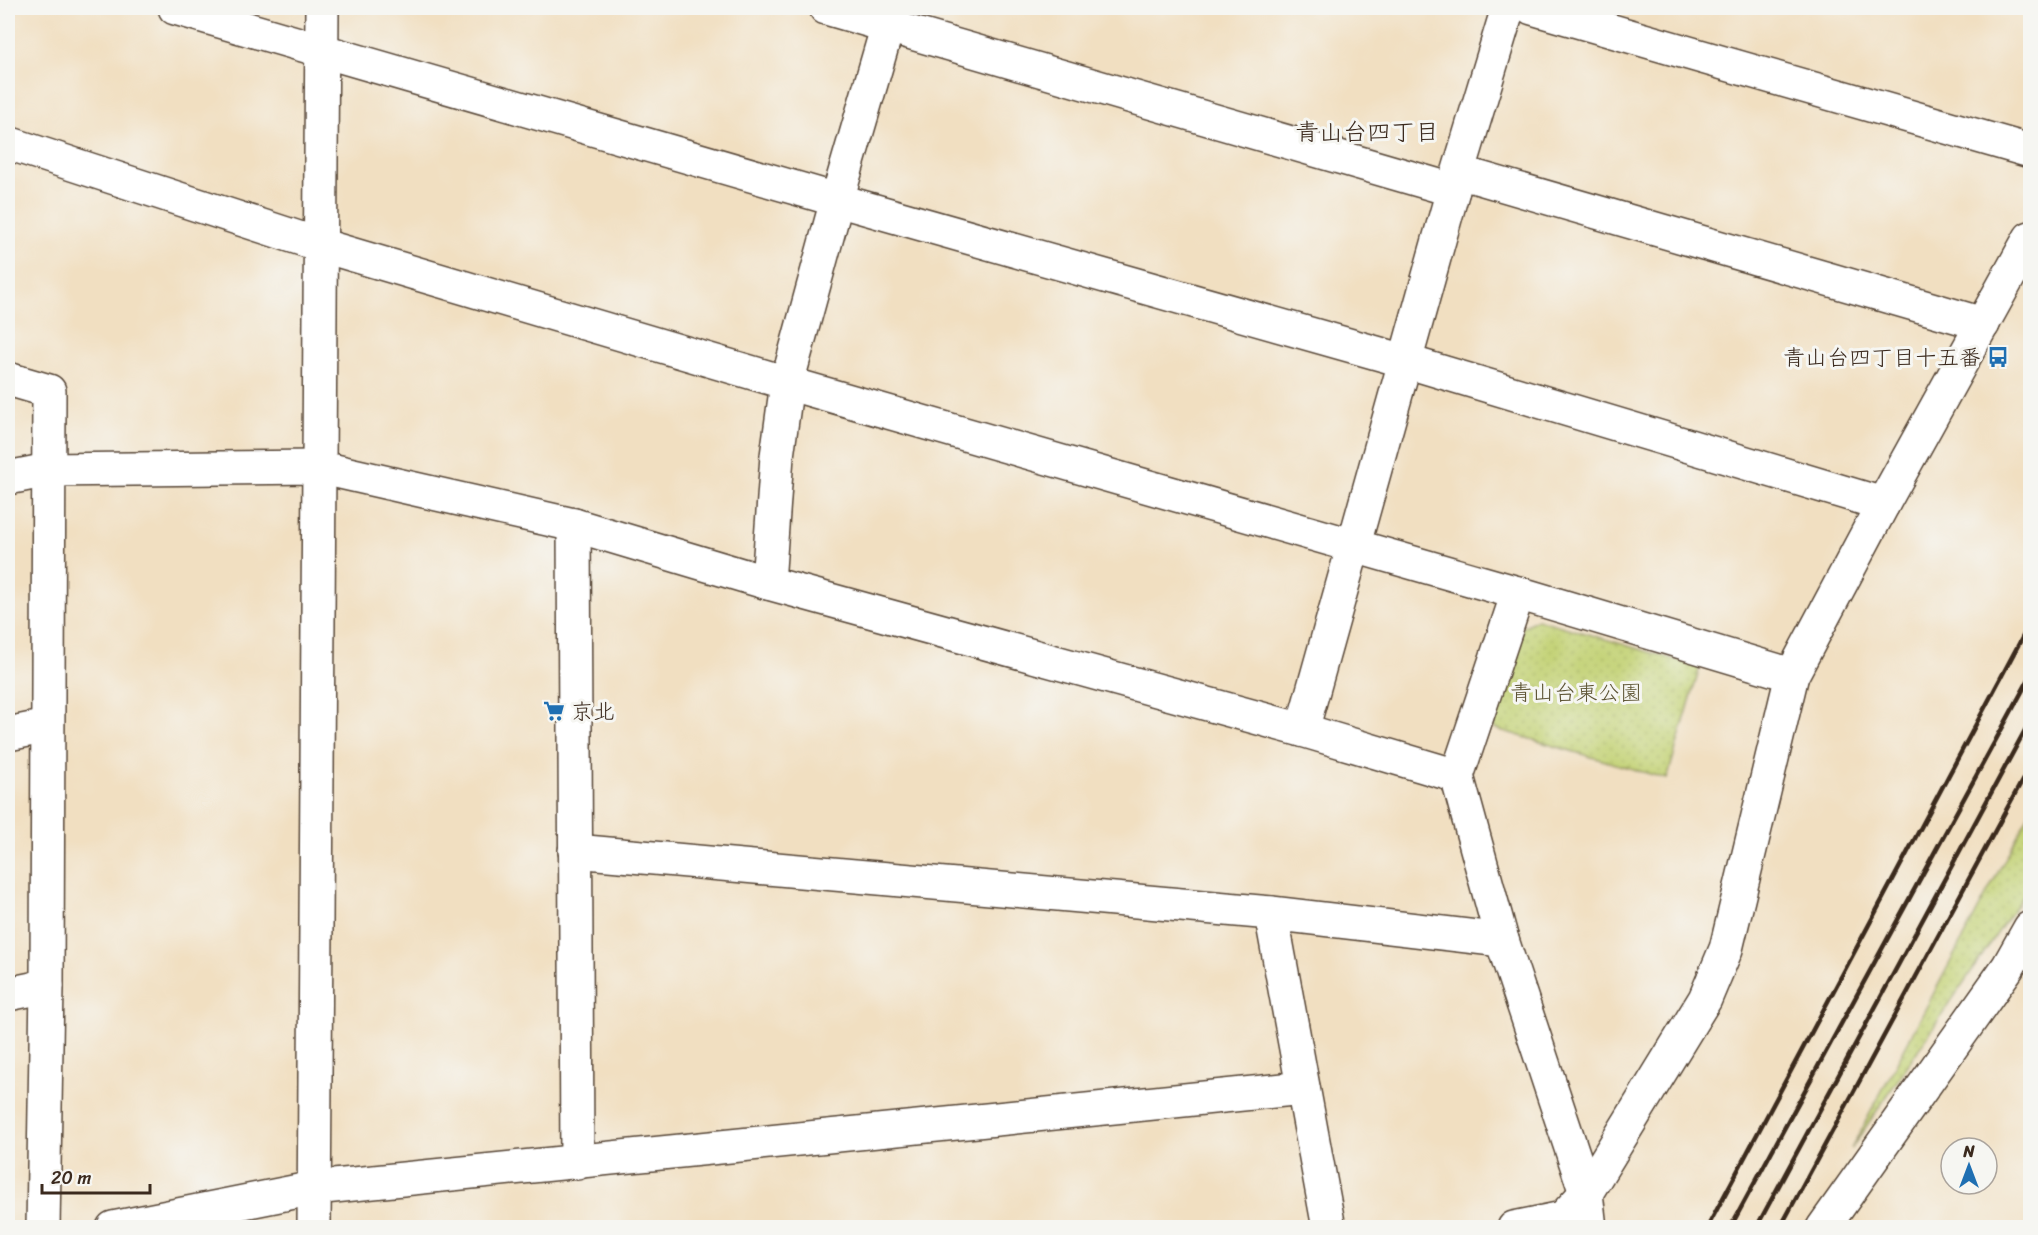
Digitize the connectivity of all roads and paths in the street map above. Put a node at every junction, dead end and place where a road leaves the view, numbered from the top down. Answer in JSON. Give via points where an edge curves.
{"nodes":[{"id":1,"x":175,"y":8,"type":"edge"},
{"id":2,"x":322,"y":8,"type":"edge"},
{"id":3,"x":826,"y":8,"type":"edge"},
{"id":4,"x":1508,"y":8,"type":"edge"},
{"id":5,"x":1532,"y":8,"type":"edge"},
{"id":6,"x":890,"y":16,"type":"edge"},
{"id":7,"x":321,"y":51,"type":"junction"},
{"id":8,"x":8,"y":143,"type":"edge"},
{"id":9,"x":2031,"y":151,"type":"edge"},
{"id":10,"x":1456,"y":181,"type":"junction"},
{"id":11,"x":837,"y":200,"type":"junction"},
{"id":12,"x":2031,"y":238,"type":"edge"},
{"id":13,"x":320,"y":245,"type":"junction"},
{"id":14,"x":1983,"y":324,"type":"junction"},
{"id":15,"x":1406,"y":361,"type":"junction"},
{"id":16,"x":8,"y":379,"type":"edge"},
{"id":17,"x":787,"y":383,"type":"junction"},
{"id":18,"x":318,"y":467,"type":"junction"},
{"id":19,"x":48,"y":470,"type":"junction"},
{"id":20,"x":8,"y":478,"type":"edge"},
{"id":21,"x":1883,"y":504,"type":"junction"},
{"id":22,"x":574,"y":525,"type":"junction"},
{"id":23,"x":1354,"y":547,"type":"junction"},
{"id":24,"x":768,"y":583,"type":"junction"},
{"id":25,"x":1518,"y":593,"type":"junction"},
{"id":26,"x":1792,"y":675,"type":"junction"},
{"id":27,"x":47,"y":726,"type":"junction"},
{"id":28,"x":1302,"y":730,"type":"junction"},
{"id":29,"x":8,"y":734,"type":"edge"},
{"id":30,"x":1457,"y":776,"type":"junction"},
{"id":31,"x":575,"y":851,"type":"junction"},
{"id":32,"x":1271,"y":913,"type":"junction"},
{"id":33,"x":2031,"y":928,"type":"edge"},
{"id":34,"x":1502,"y":940,"type":"junction"},
{"id":35,"x":47,"y":987,"type":"junction"},
{"id":36,"x":8,"y":994,"type":"edge"},
{"id":37,"x":1303,"y":1088,"type":"junction"},
{"id":38,"x":577,"y":1163,"type":"junction"},
{"id":39,"x":314,"y":1188,"type":"junction"},
{"id":40,"x":1586,"y":1193,"type":"junction"},
{"id":41,"x":44,"y":1227,"type":"edge"},
{"id":42,"x":113,"y":1227,"type":"edge"},
{"id":43,"x":314,"y":1227,"type":"edge"},
{"id":44,"x":1329,"y":1227,"type":"edge"},
{"id":45,"x":1514,"y":1227,"type":"edge"},
{"id":46,"x":1590,"y":1227,"type":"edge"},
{"id":47,"x":1823,"y":1227,"type":"edge"}],
"edges":[{"from":1,"to":7,"type":"street"},
{"from":2,"to":7,"type":"street"},
{"from":3,"to":6,"type":"street"},
{"from":4,"to":10,"type":"street"},
{"from":5,"to":9,"type":"street"},
{"from":6,"to":10,"type":"street"},
{"from":6,"to":11,"type":"street"},
{"from":7,"to":11,"type":"street"},
{"from":7,"to":13,"type":"street"},
{"from":8,"to":13,"type":"street"},
{"from":10,"to":14,"type":"street"},
{"from":10,"to":15,"type":"street"},
{"from":11,"to":15,"type":"street"},
{"from":11,"to":17,"type":"street"},
{"from":12,"to":14,"type":"street"},
{"from":13,"to":17,"type":"street"},
{"from":13,"to":18,"type":"street"},
{"from":14,"to":21,"type":"street"},
{"from":15,"to":21,"type":"street"},
{"from":15,"to":23,"type":"street"},
{"from":16,"to":19,"type":"street","via":[[49,391]]},
{"from":17,"to":23,"type":"street"},
{"from":17,"to":24,"type":"street","via":[[777,456]]},
{"from":18,"to":19,"type":"street"},
{"from":18,"to":22,"type":"street"},
{"from":18,"to":39,"type":"street"},
{"from":19,"to":20,"type":"street"},
{"from":19,"to":27,"type":"street"},
{"from":21,"to":26,"type":"street"},
{"from":22,"to":24,"type":"street"},
{"from":22,"to":31,"type":"street"},
{"from":23,"to":25,"type":"street"},
{"from":23,"to":28,"type":"street"},
{"from":24,"to":28,"type":"street"},
{"from":25,"to":26,"type":"street"},
{"from":25,"to":30,"type":"street"},
{"from":26,"to":40,"type":"street","via":[[1726,949],[1705,999]]},
{"from":27,"to":29,"type":"street"},
{"from":27,"to":35,"type":"street"},
{"from":28,"to":30,"type":"street"},
{"from":30,"to":34,"type":"street"},
{"from":31,"to":32,"type":"street"},
{"from":31,"to":38,"type":"street"},
{"from":32,"to":34,"type":"street"},
{"from":32,"to":37,"type":"street"},
{"from":33,"to":47,"type":"street","via":[[2008,967]]},
{"from":34,"to":40,"type":"street"},
{"from":35,"to":36,"type":"street"},
{"from":35,"to":41,"type":"street"},
{"from":37,"to":38,"type":"street"},
{"from":37,"to":44,"type":"street"},
{"from":38,"to":39,"type":"street"},
{"from":39,"to":42,"type":"street"},
{"from":39,"to":43,"type":"street"},
{"from":40,"to":45,"type":"street","via":[[1563,1218]]},
{"from":40,"to":46,"type":"street"}]}
